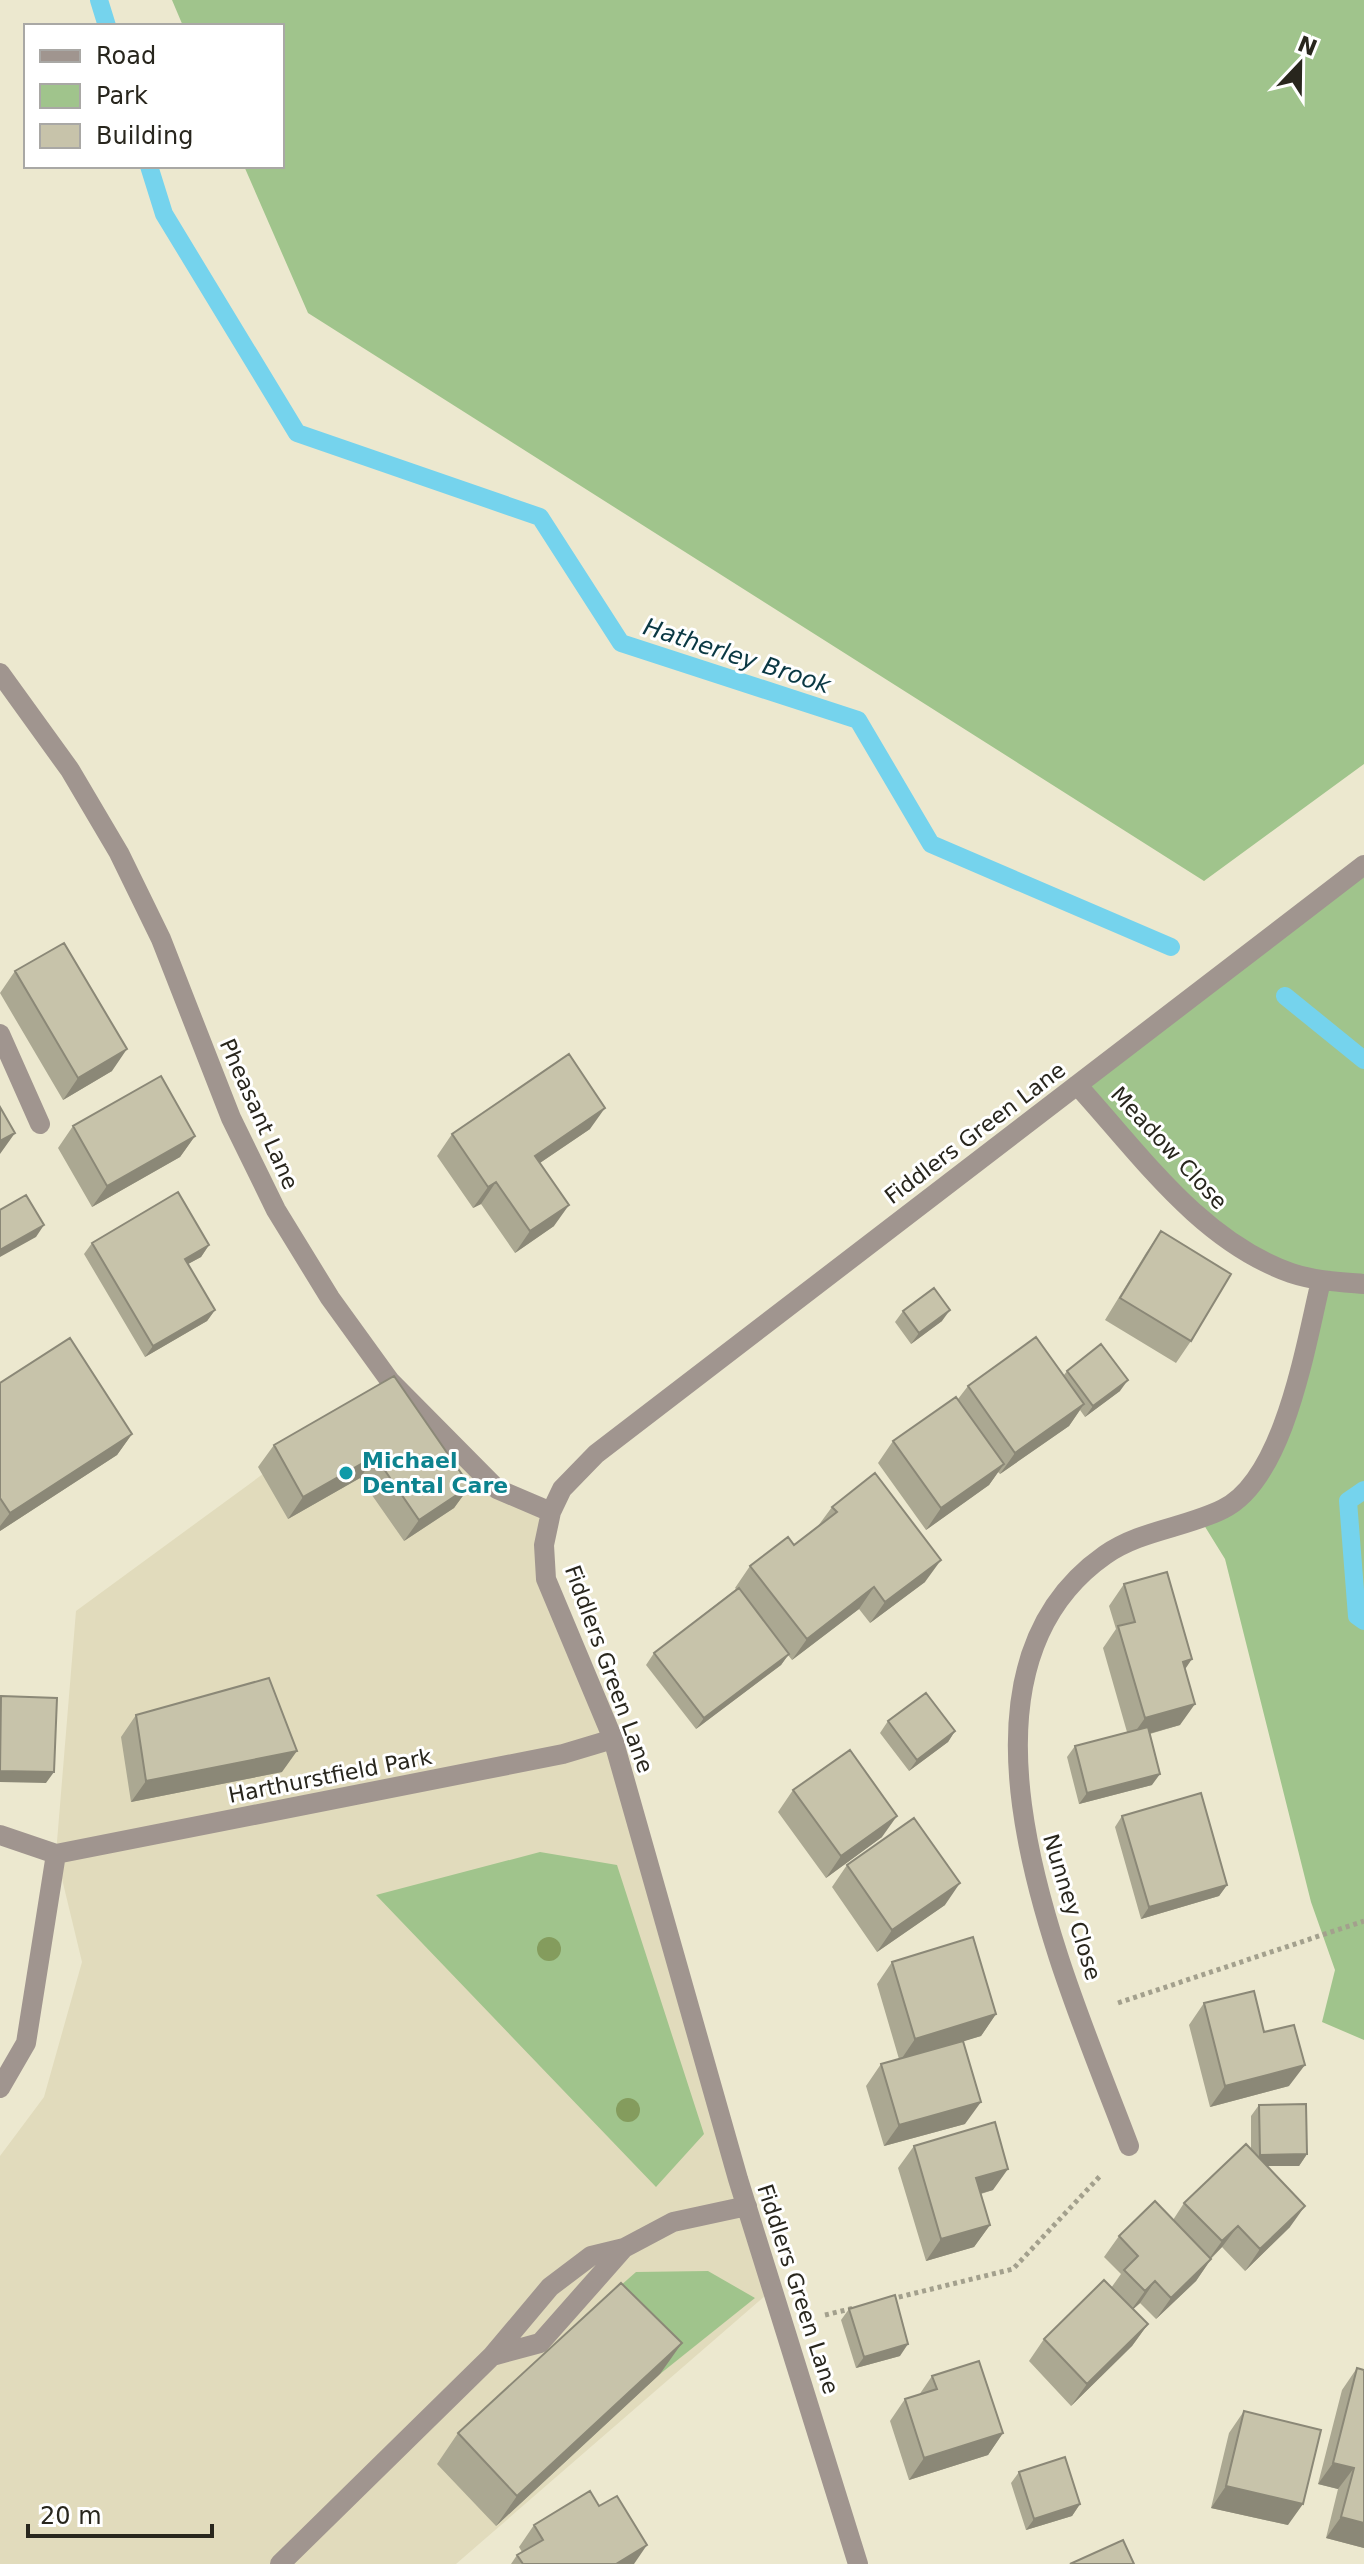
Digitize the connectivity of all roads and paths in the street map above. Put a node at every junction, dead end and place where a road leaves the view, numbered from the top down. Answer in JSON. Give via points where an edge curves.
{"nodes":[{"id":1,"x":0,"y":673,"type":"edge"},
{"id":2,"x":1364,"y":865,"type":"edge"},
{"id":3,"x":0,"y":1034,"type":"edge"},
{"id":4,"x":1077,"y":1085,"type":"junction"},
{"id":5,"x":40,"y":1124,"type":"dead end"},
{"id":6,"x":1321,"y":1281,"type":"junction"},
{"id":7,"x":1364,"y":1284,"type":"edge"},
{"id":8,"x":551,"y":1512,"type":"junction"},
{"id":9,"x":613,"y":1739,"type":"junction"},
{"id":10,"x":0,"y":1835,"type":"edge"},
{"id":11,"x":56,"y":1854,"type":"junction"},
{"id":12,"x":1364,"y":1921,"type":"edge"},
{"id":13,"x":1080,"y":2015,"type":"junction"},
{"id":14,"x":0,"y":2088,"type":"edge"},
{"id":15,"x":1129,"y":2146,"type":"joint"},
{"id":16,"x":747,"y":2206,"type":"junction"},
{"id":17,"x":624,"y":2248,"type":"junction"},
{"id":18,"x":876,"y":2303,"type":"edge"},
{"id":19,"x":861,"y":2307,"type":"edge"},
{"id":20,"x":785,"y":2325,"type":"junction"},
{"id":21,"x":492,"y":2356,"type":"junction"},
{"id":22,"x":280,"y":2564,"type":"edge"},
{"id":23,"x":858,"y":2564,"type":"edge"}],
"edges":[{"from":1,"to":8,"type":"street","name":"Pheasant Lane","via":[[70,770],[119,853],[161,939],[231,1118],[276,1210],[330,1298],[390,1381],[497,1489]]},
{"from":2,"to":4,"type":"street","name":"Fiddlers Green Lane"},
{"from":3,"to":5,"type":"street"},
{"from":4,"to":6,"type":"street","name":"Meadow Close","via":[[1201,1220],[1232,1245],[1293,1274]]},
{"from":4,"to":8,"type":"street","name":"Fiddlers Green Lane","via":[[596,1454],[562,1489]]},
{"from":6,"to":7,"type":"street","name":"Meadow Close"},
{"from":6,"to":13,"type":"street","name":"Nunney Close","via":[[1279,1433],[1257,1477],[1225,1509],[1134,1538],[1105,1555],[1053,1608],[1035,1642],[1023,1679],[1019,1718],[1020,1801],[1034,1872]]},
{"from":8,"to":9,"type":"street","name":"Fiddlers Green Lane","via":[[544,1545],[546,1579]]},
{"from":9,"to":11,"type":"street","name":"Harthurstfield Park","via":[[563,1754]]},
{"from":9,"to":16,"type":"street","name":"Fiddlers Green Lane"},
{"from":10,"to":11,"type":"street"},
{"from":11,"to":14,"type":"street","via":[[26,2043]]},
{"from":12,"to":13,"type":"path"},
{"from":13,"to":15,"type":"street","name":"Nunney Close"},
{"from":15,"to":18,"type":"path","via":[[1013,2269]]},
{"from":16,"to":17,"type":"street","via":[[673,2222]]},
{"from":16,"to":20,"type":"street","name":"Fiddlers Green Lane"},
{"from":17,"to":21,"type":"street","via":[[591,2256],[550,2287]]},
{"from":17,"to":21,"type":"street","via":[[540,2343]]},
{"from":19,"to":20,"type":"path"},
{"from":20,"to":23,"type":"street","name":"Fiddlers Green Lane"},
{"from":21,"to":22,"type":"street"}]}
